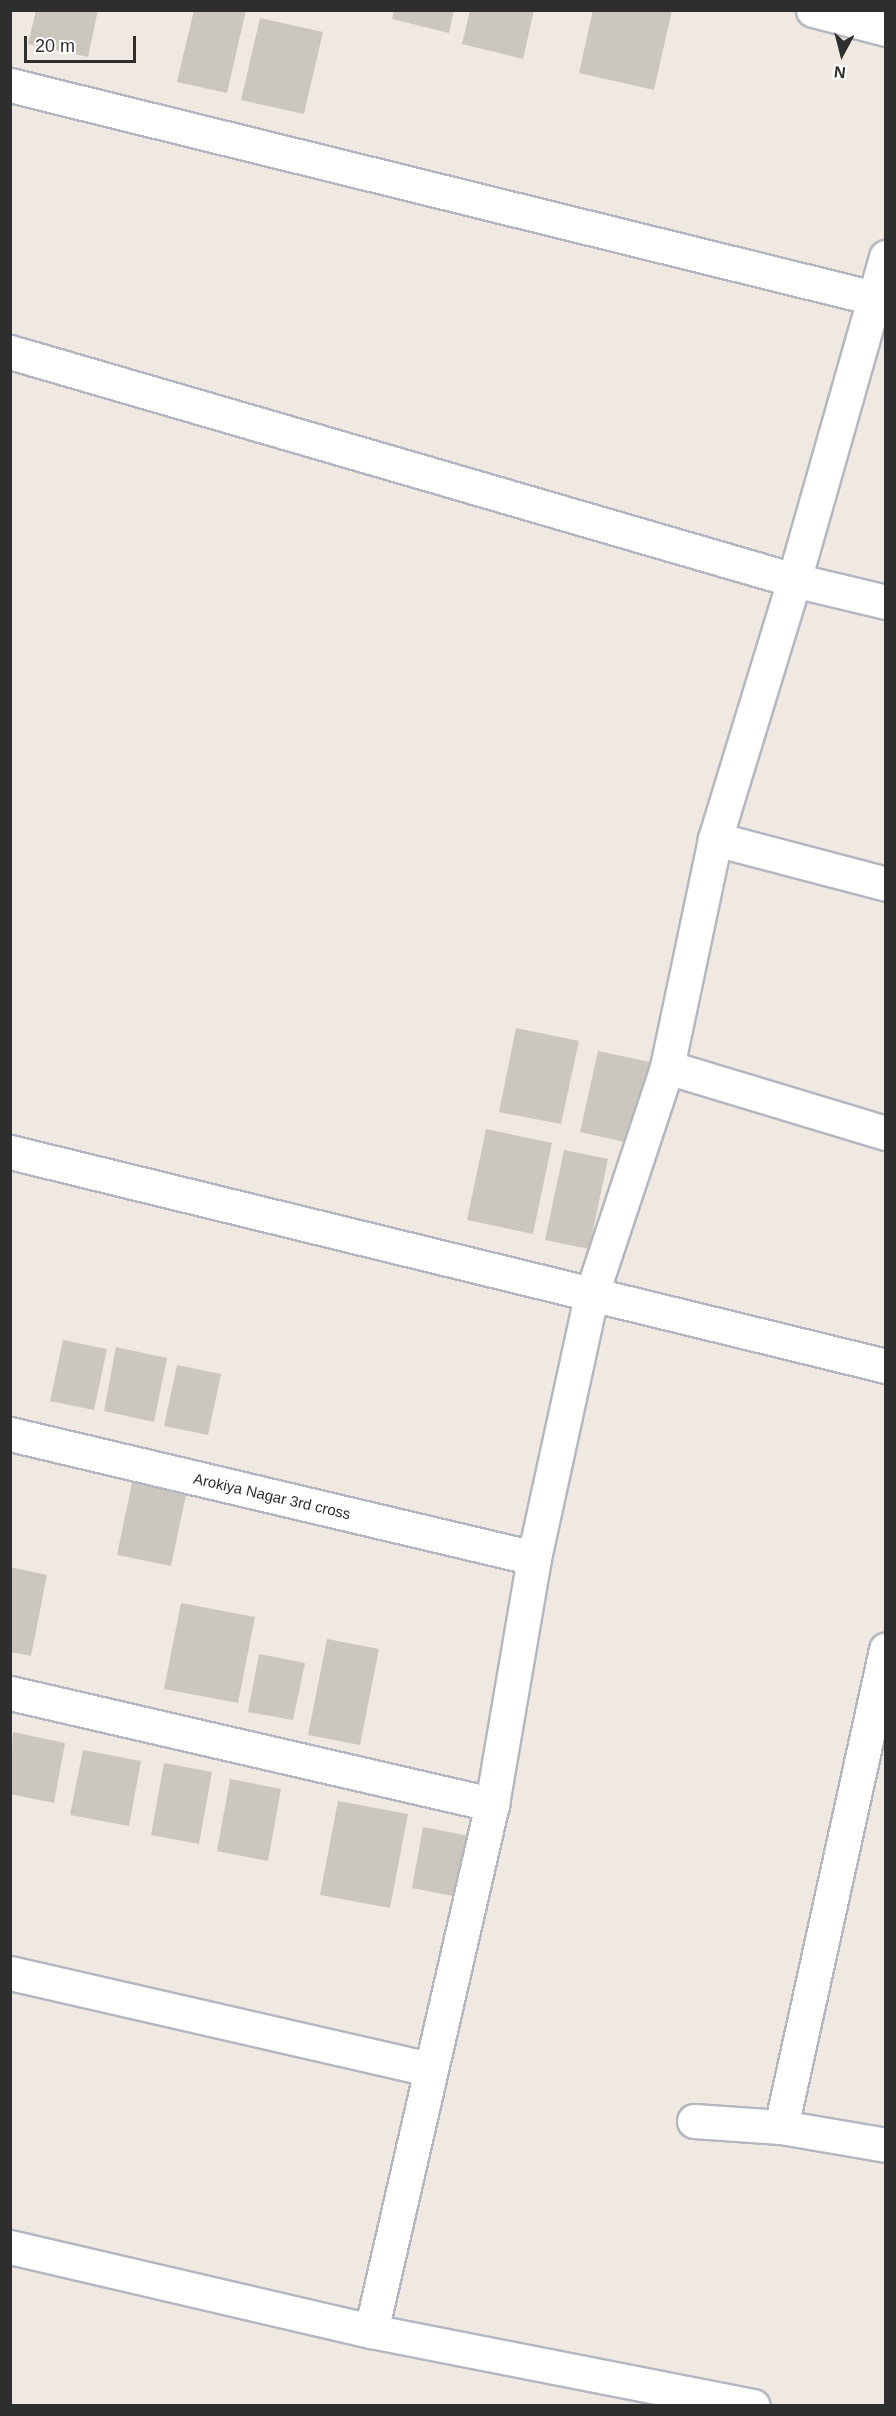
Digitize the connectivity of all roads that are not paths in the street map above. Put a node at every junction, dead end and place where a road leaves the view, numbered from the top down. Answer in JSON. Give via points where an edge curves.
{"nodes":[{"id":1,"x":813,"y":10,"type":"edge"},
{"id":2,"x":885,"y":29,"type":"edge"},
{"id":3,"x":10,"y":85,"type":"edge"},
{"id":4,"x":885,"y":257,"type":"edge"},
{"id":5,"x":880,"y":300,"type":"edge"},
{"id":6,"x":10,"y":352,"type":"edge"},
{"id":7,"x":794,"y":580,"type":"junction"},
{"id":8,"x":885,"y":602,"type":"edge"},
{"id":9,"x":715,"y":839,"type":"junction"},
{"id":10,"x":885,"y":885,"type":"edge"},
{"id":11,"x":667,"y":1067,"type":"junction"},
{"id":12,"x":885,"y":1133,"type":"edge"},
{"id":13,"x":10,"y":1152,"type":"edge"},
{"id":14,"x":592,"y":1293,"type":"junction"},
{"id":15,"x":885,"y":1366,"type":"edge"},
{"id":16,"x":10,"y":1434,"type":"edge"},
{"id":17,"x":534,"y":1558,"type":"junction"},
{"id":18,"x":885,"y":1649,"type":"edge"},
{"id":19,"x":10,"y":1693,"type":"edge"},
{"id":20,"x":492,"y":1804,"type":"junction"},
{"id":21,"x":10,"y":1973,"type":"edge"},
{"id":22,"x":430,"y":2069,"type":"junction"},
{"id":23,"x":694,"y":2121,"type":"dead end"},
{"id":24,"x":781,"y":2127,"type":"junction"},
{"id":25,"x":885,"y":2145,"type":"edge"},
{"id":26,"x":10,"y":2247,"type":"edge"},
{"id":27,"x":371,"y":2331,"type":"junction"},
{"id":28,"x":745,"y":2405,"type":"edge"}],
"edges":[{"from":1,"to":2,"type":"street"},
{"from":3,"to":5,"type":"street"},
{"from":4,"to":5,"type":"street"},
{"from":5,"to":7,"type":"street"},
{"from":6,"to":7,"type":"street"},
{"from":7,"to":8,"type":"street"},
{"from":7,"to":9,"type":"street"},
{"from":9,"to":10,"type":"street"},
{"from":9,"to":11,"type":"street"},
{"from":11,"to":12,"type":"street"},
{"from":11,"to":14,"type":"street"},
{"from":13,"to":14,"type":"street"},
{"from":14,"to":15,"type":"street"},
{"from":14,"to":17,"type":"street"},
{"from":16,"to":17,"type":"street","name":"Arokiya Nagar 3rd cross"},
{"from":17,"to":20,"type":"street"},
{"from":18,"to":24,"type":"street"},
{"from":19,"to":20,"type":"street"},
{"from":20,"to":22,"type":"street"},
{"from":21,"to":22,"type":"street"},
{"from":22,"to":27,"type":"street"},
{"from":23,"to":24,"type":"street"},
{"from":24,"to":25,"type":"street"},
{"from":26,"to":27,"type":"street"},
{"from":27,"to":28,"type":"street"}]}
